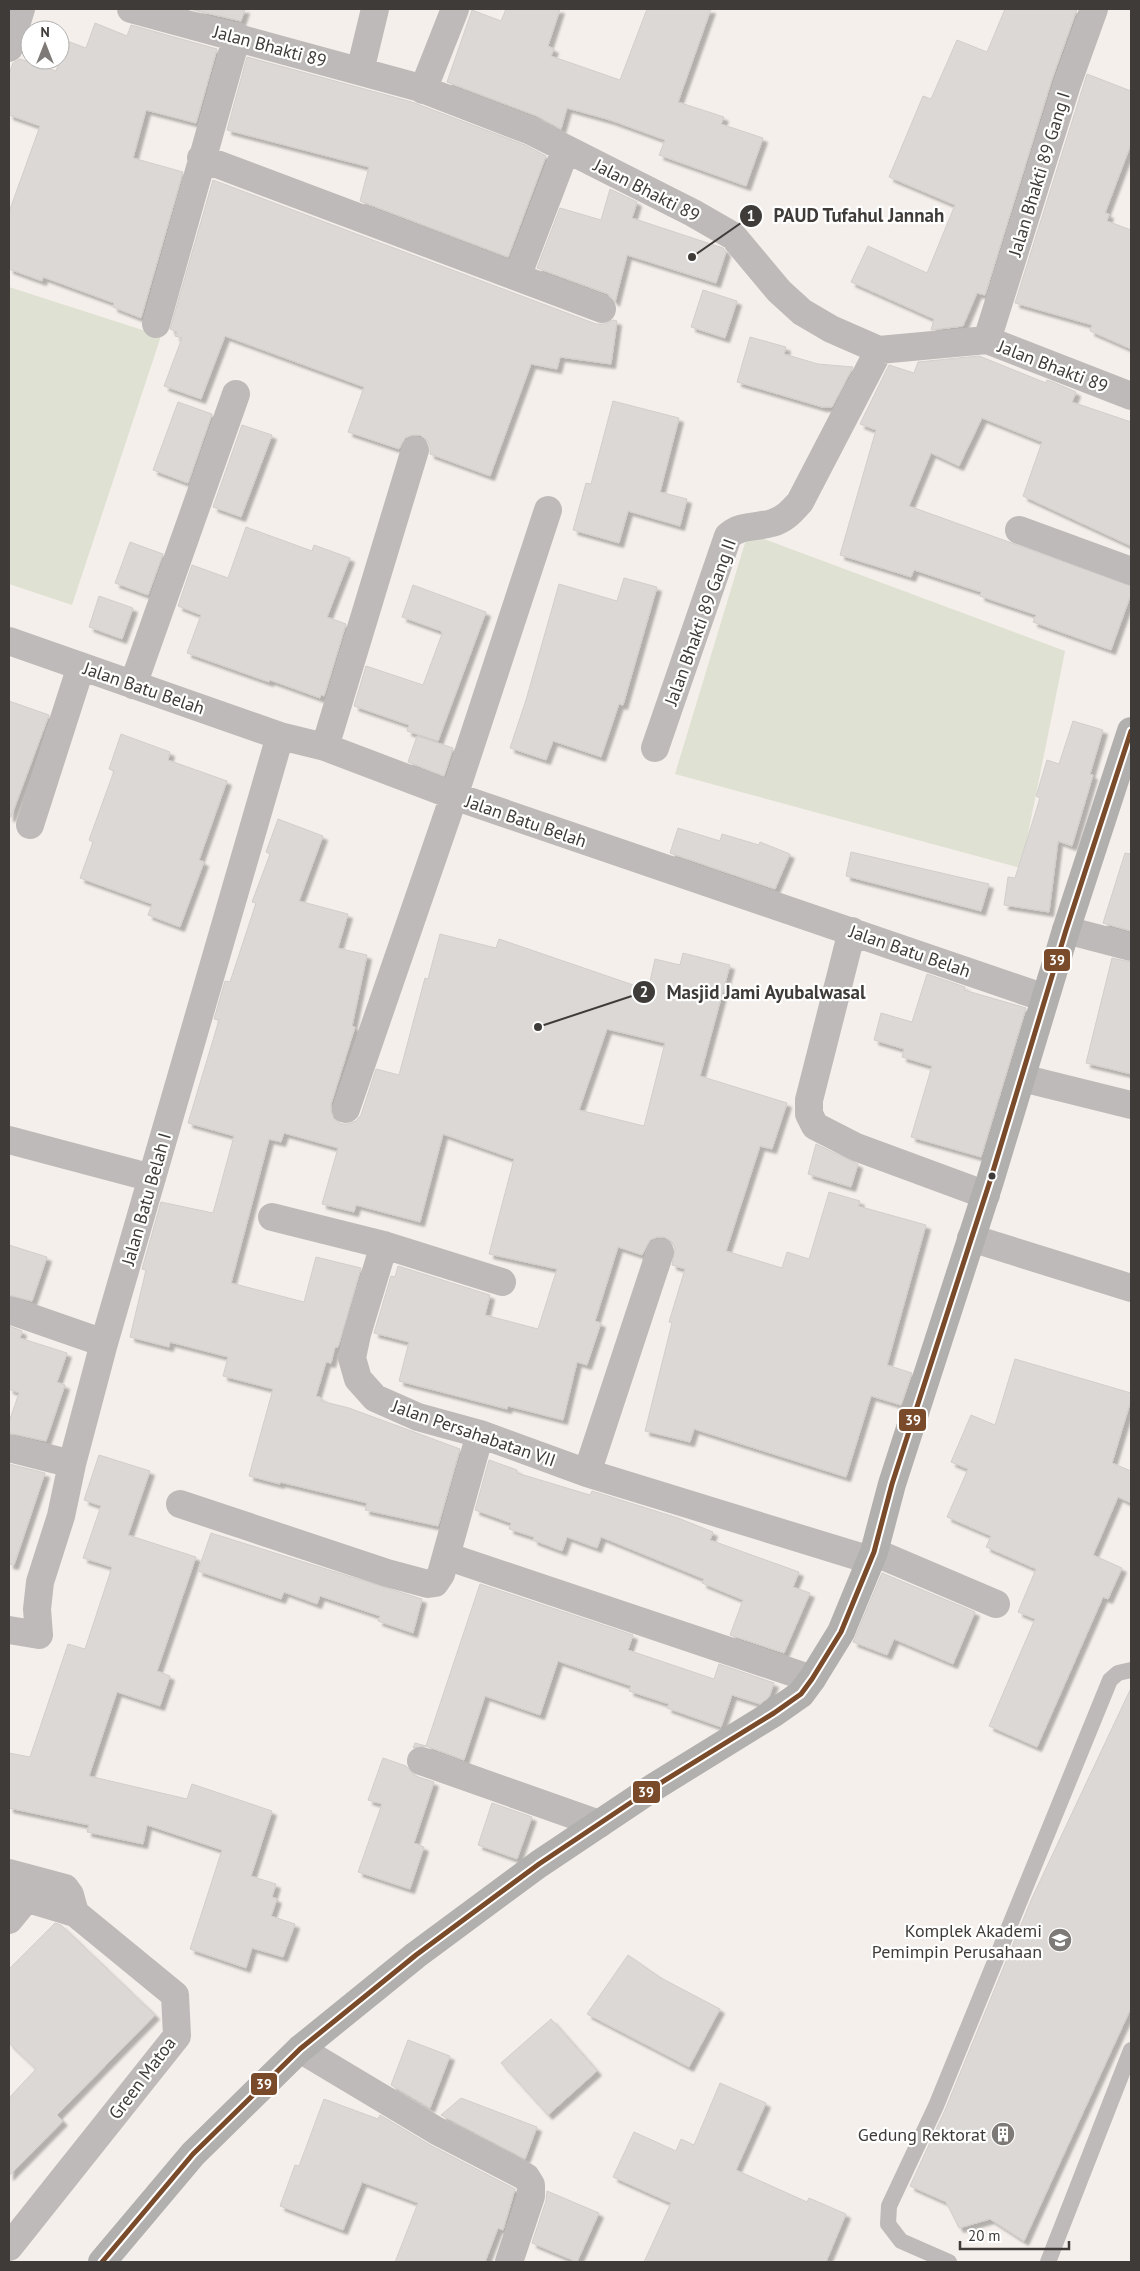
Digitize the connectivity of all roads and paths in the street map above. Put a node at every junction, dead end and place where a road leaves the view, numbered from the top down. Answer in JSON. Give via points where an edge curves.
{"nodes":[{"id":1,"x":20,"y":9,"type":"edge"},
{"id":2,"x":131,"y":9,"type":"edge"},
{"id":3,"x":376,"y":9,"type":"edge"},
{"id":4,"x":455,"y":9,"type":"edge"},
{"id":5,"x":1094,"y":9,"type":"edge"},
{"id":6,"x":237,"y":36,"type":"junction"},
{"id":7,"x":9,"y":48,"type":"edge"},
{"id":8,"x":360,"y":71,"type":"junction"},
{"id":9,"x":423,"y":90,"type":"junction"},
{"id":10,"x":566,"y":149,"type":"junction"},
{"id":11,"x":201,"y":158,"type":"junction"},
{"id":12,"x":518,"y":277,"type":"junction"},
{"id":13,"x":602,"y":309,"type":"dead end"},
{"id":14,"x":156,"y":324,"type":"dead end"},
{"id":15,"x":987,"y":340,"type":"junction"},
{"id":16,"x":879,"y":350,"type":"junction"},
{"id":17,"x":236,"y":394,"type":"dead end"},
{"id":18,"x":1131,"y":396,"type":"edge"},
{"id":19,"x":415,"y":450,"type":"dead end"},
{"id":20,"x":548,"y":510,"type":"dead end"},
{"id":21,"x":1019,"y":530,"type":"dead end"},
{"id":22,"x":1131,"y":571,"type":"edge"},
{"id":23,"x":9,"y":641,"type":"edge"},
{"id":24,"x":81,"y":666,"type":"junction"},
{"id":25,"x":133,"y":684,"type":"junction"},
{"id":26,"x":1131,"y":731,"type":"edge"},
{"id":27,"x":280,"y":736,"type":"junction"},
{"id":28,"x":325,"y":747,"type":"junction"},
{"id":29,"x":655,"y":748,"type":"dead end"},
{"id":30,"x":454,"y":796,"type":"junction"},
{"id":31,"x":30,"y":825,"type":"dead end"},
{"id":32,"x":1066,"y":930,"type":"junction"},
{"id":33,"x":852,"y":931,"type":"junction"},
{"id":34,"x":1131,"y":947,"type":"edge"},
{"id":35,"x":1045,"y":998,"type":"junction"},
{"id":36,"x":1022,"y":1078,"type":"junction"},
{"id":37,"x":1131,"y":1105,"type":"edge"},
{"id":38,"x":346,"y":1109,"type":"dead end"},
{"id":39,"x":9,"y":1140,"type":"edge"},
{"id":40,"x":152,"y":1178,"type":"junction"},
{"id":41,"x":986,"y":1194,"type":"junction"},
{"id":42,"x":272,"y":1217,"type":"dead end"},
{"id":43,"x":971,"y":1238,"type":"junction"},
{"id":44,"x":384,"y":1245,"type":"junction"},
{"id":45,"x":660,"y":1252,"type":"dead end"},
{"id":46,"x":502,"y":1282,"type":"dead end"},
{"id":47,"x":1131,"y":1288,"type":"edge"},
{"id":48,"x":9,"y":1310,"type":"edge"},
{"id":49,"x":104,"y":1343,"type":"junction"},
{"id":50,"x":480,"y":1434,"type":"junction"},
{"id":51,"x":9,"y":1448,"type":"edge"},
{"id":52,"x":72,"y":1464,"type":"junction"},
{"id":53,"x":587,"y":1473,"type":"junction"},
{"id":54,"x":180,"y":1504,"type":"dead end"},
{"id":55,"x":446,"y":1556,"type":"junction"},
{"id":56,"x":872,"y":1556,"type":"junction"},
{"id":57,"x":996,"y":1604,"type":"dead end"},
{"id":58,"x":9,"y":1630,"type":"edge"},
{"id":59,"x":1131,"y":1670,"type":"edge"},
{"id":60,"x":812,"y":1679,"type":"junction"},
{"id":61,"x":421,"y":1760,"type":"dead end"},
{"id":62,"x":599,"y":1824,"type":"junction"},
{"id":63,"x":9,"y":1873,"type":"edge"},
{"id":64,"x":18,"y":1896,"type":"edge"},
{"id":65,"x":75,"y":1913,"type":"junction"},
{"id":66,"x":9,"y":1920,"type":"edge"},
{"id":67,"x":300,"y":2049,"type":"junction"},
{"id":68,"x":1131,"y":2050,"type":"edge"},
{"id":69,"x":9,"y":2247,"type":"edge"},
{"id":70,"x":102,"y":2262,"type":"edge"},
{"id":71,"x":509,"y":2262,"type":"edge"},
{"id":72,"x":949,"y":2262,"type":"edge"},
{"id":73,"x":1048,"y":2262,"type":"edge"}],
"edges":[{"from":1,"to":7,"type":"street"},
{"from":2,"to":6,"type":"street","name":"Jalan Bhakti 89"},
{"from":3,"to":8,"type":"street"},
{"from":4,"to":9,"type":"street"},
{"from":5,"to":15,"type":"street","name":"Jalan Bhakti 89 Gang I","via":[[1067,84]]},
{"from":6,"to":8,"type":"street","name":"Jalan Bhakti 89"},
{"from":6,"to":11,"type":"street"},
{"from":8,"to":9,"type":"street","name":"Jalan Bhakti 89"},
{"from":9,"to":10,"type":"street","name":"Jalan Bhakti 89","via":[[531,131]]},
{"from":10,"to":12,"type":"street"},
{"from":10,"to":16,"type":"street","name":"Jalan Bhakti 89","via":[[733,236],[779,291],[802,312]]},
{"from":11,"to":12,"type":"street"},
{"from":11,"to":14,"type":"street"},
{"from":12,"to":13,"type":"street"},
{"from":15,"to":16,"type":"street","name":"Jalan Bhakti 89"},
{"from":15,"to":18,"type":"street","name":"Jalan Bhakti 89"},
{"from":16,"to":29,"type":"street","name":"Jalan Bhakti 89 Gang II","via":[[800,502],[788,515],[773,523],[736,528],[728,536]]},
{"from":17,"to":25,"type":"street"},
{"from":19,"to":28,"type":"street"},
{"from":20,"to":30,"type":"street"},
{"from":21,"to":22,"type":"street"},
{"from":23,"to":24,"type":"street","name":"Jalan Batu Belah"},
{"from":24,"to":25,"type":"street","name":"Jalan Batu Belah"},
{"from":24,"to":31,"type":"street"},
{"from":25,"to":27,"type":"street","name":"Jalan Batu Belah"},
{"from":26,"to":32,"type":"street"},
{"from":27,"to":28,"type":"street","name":"Jalan Batu Belah"},
{"from":27,"to":40,"type":"street","name":"Jalan Batu Belah I"},
{"from":28,"to":30,"type":"street","name":"Jalan Batu Belah"},
{"from":30,"to":33,"type":"street","name":"Jalan Batu Belah"},
{"from":30,"to":38,"type":"street"},
{"from":32,"to":34,"type":"street"},
{"from":32,"to":35,"type":"street"},
{"from":33,"to":35,"type":"street","name":"Jalan Batu Belah"},
{"from":33,"to":41,"type":"street","via":[[809,1100],[809,1114],[815,1126],[856,1147]]},
{"from":35,"to":36,"type":"street"},
{"from":36,"to":37,"type":"street"},
{"from":36,"to":41,"type":"street"},
{"from":39,"to":40,"type":"street"},
{"from":40,"to":49,"type":"street","name":"Jalan Batu Belah I"},
{"from":41,"to":43,"type":"street"},
{"from":42,"to":44,"type":"street"},
{"from":43,"to":47,"type":"street"},
{"from":43,"to":56,"type":"street"},
{"from":44,"to":46,"type":"street"},
{"from":44,"to":50,"type":"street","name":"Jalan Persahabatan VII","via":[[352,1358],[358,1379],[375,1398],[418,1417]]},
{"from":45,"to":53,"type":"street"},
{"from":48,"to":49,"type":"street"},
{"from":49,"to":52,"type":"street","name":"Jalan Batu Belah I"},
{"from":50,"to":53,"type":"street","name":"Jalan Persahabatan VII"},
{"from":50,"to":55,"type":"street"},
{"from":51,"to":52,"type":"street"},
{"from":52,"to":58,"type":"street","name":"Jalan Batu Belah I","via":[[62,1516],[40,1582],[39,1635]]},
{"from":53,"to":56,"type":"street","name":"Jalan Persahabatan VII"},
{"from":54,"to":55,"type":"street","via":[[428,1584],[438,1579]]},
{"from":55,"to":60,"type":"street"},
{"from":56,"to":57,"type":"street","name":"Jalan Persahabatan VII"},
{"from":56,"to":60,"type":"street","via":[[841,1632]]},
{"from":59,"to":72,"type":"lane","via":[[1118,1673],[1110,1680],[936,2106],[889,2206],[888,2224],[901,2241]]},
{"from":60,"to":62,"type":"street","via":[[801,1694],[774,1713]]},
{"from":61,"to":62,"type":"street"},
{"from":62,"to":67,"type":"street","via":[[416,1955]]},
{"from":63,"to":65,"type":"street","via":[[65,1888]]},
{"from":64,"to":65,"type":"street","name":"Green Matoa"},
{"from":64,"to":66,"type":"street","name":"Green Matoa"},
{"from":65,"to":69,"type":"street","name":"Green Matoa","via":[[175,1995],[176,2036]]},
{"from":67,"to":70,"type":"street","via":[[193,2154]]},
{"from":67,"to":71,"type":"street","via":[[437,2131],[526,2177],[531,2185],[531,2196]]},
{"from":68,"to":73,"type":"lane"}]}
